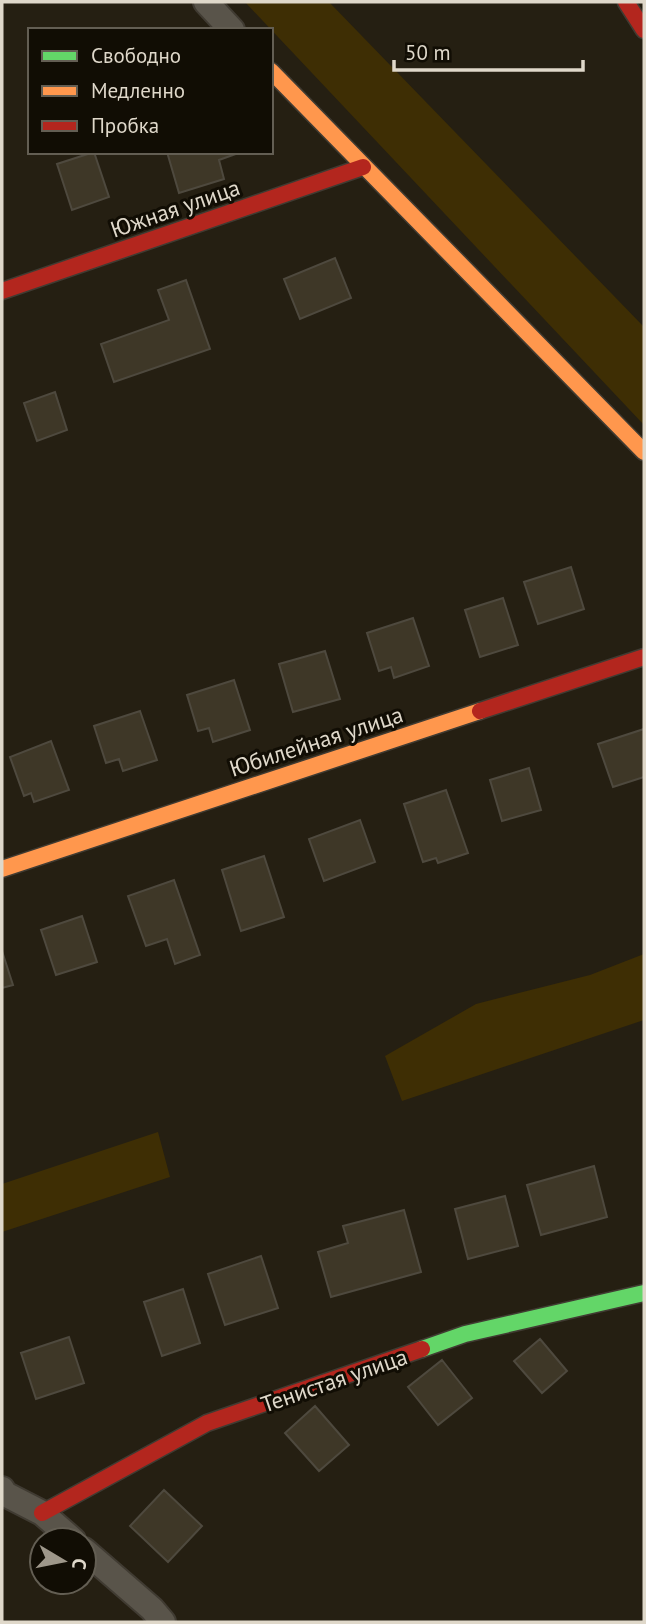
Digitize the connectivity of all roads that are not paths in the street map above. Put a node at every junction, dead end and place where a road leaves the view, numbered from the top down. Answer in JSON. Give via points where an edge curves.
{"nodes":[{"id":1,"x":206,"y":2,"type":"edge"},
{"id":2,"x":626,"y":2,"type":"edge"},
{"id":3,"x":230,"y":28,"type":"edge"},
{"id":4,"x":644,"y":30,"type":"edge"},
{"id":5,"x":273,"y":73,"type":"edge"},
{"id":6,"x":363,"y":167,"type":"junction"},
{"id":7,"x":2,"y":291,"type":"edge"},
{"id":8,"x":644,"y":452,"type":"edge"},
{"id":9,"x":644,"y":657,"type":"edge"},
{"id":10,"x":2,"y":869,"type":"edge"},
{"id":11,"x":644,"y":1293,"type":"edge"},
{"id":12,"x":3,"y":1493,"type":"edge"},
{"id":13,"x":42,"y":1513,"type":"junction"},
{"id":14,"x":57,"y":1526,"type":"edge"},
{"id":15,"x":98,"y":1562,"type":"edge"},
{"id":16,"x":163,"y":1622,"type":"edge"}],
"edges":[{"from":1,"to":3,"type":"street"},
{"from":2,"to":4,"type":"street"},
{"from":5,"to":6,"type":"street"},
{"from":6,"to":7,"type":"street","name":"Южная улица"},
{"from":6,"to":8,"type":"street"},
{"from":9,"to":10,"type":"street","name":"Юбилейная улица"},
{"from":11,"to":13,"type":"street","name":"Тенистая улица","via":[[465,1335],[207,1423]]},
{"from":12,"to":13,"type":"street"},
{"from":13,"to":14,"type":"street"},
{"from":15,"to":16,"type":"street"}]}
